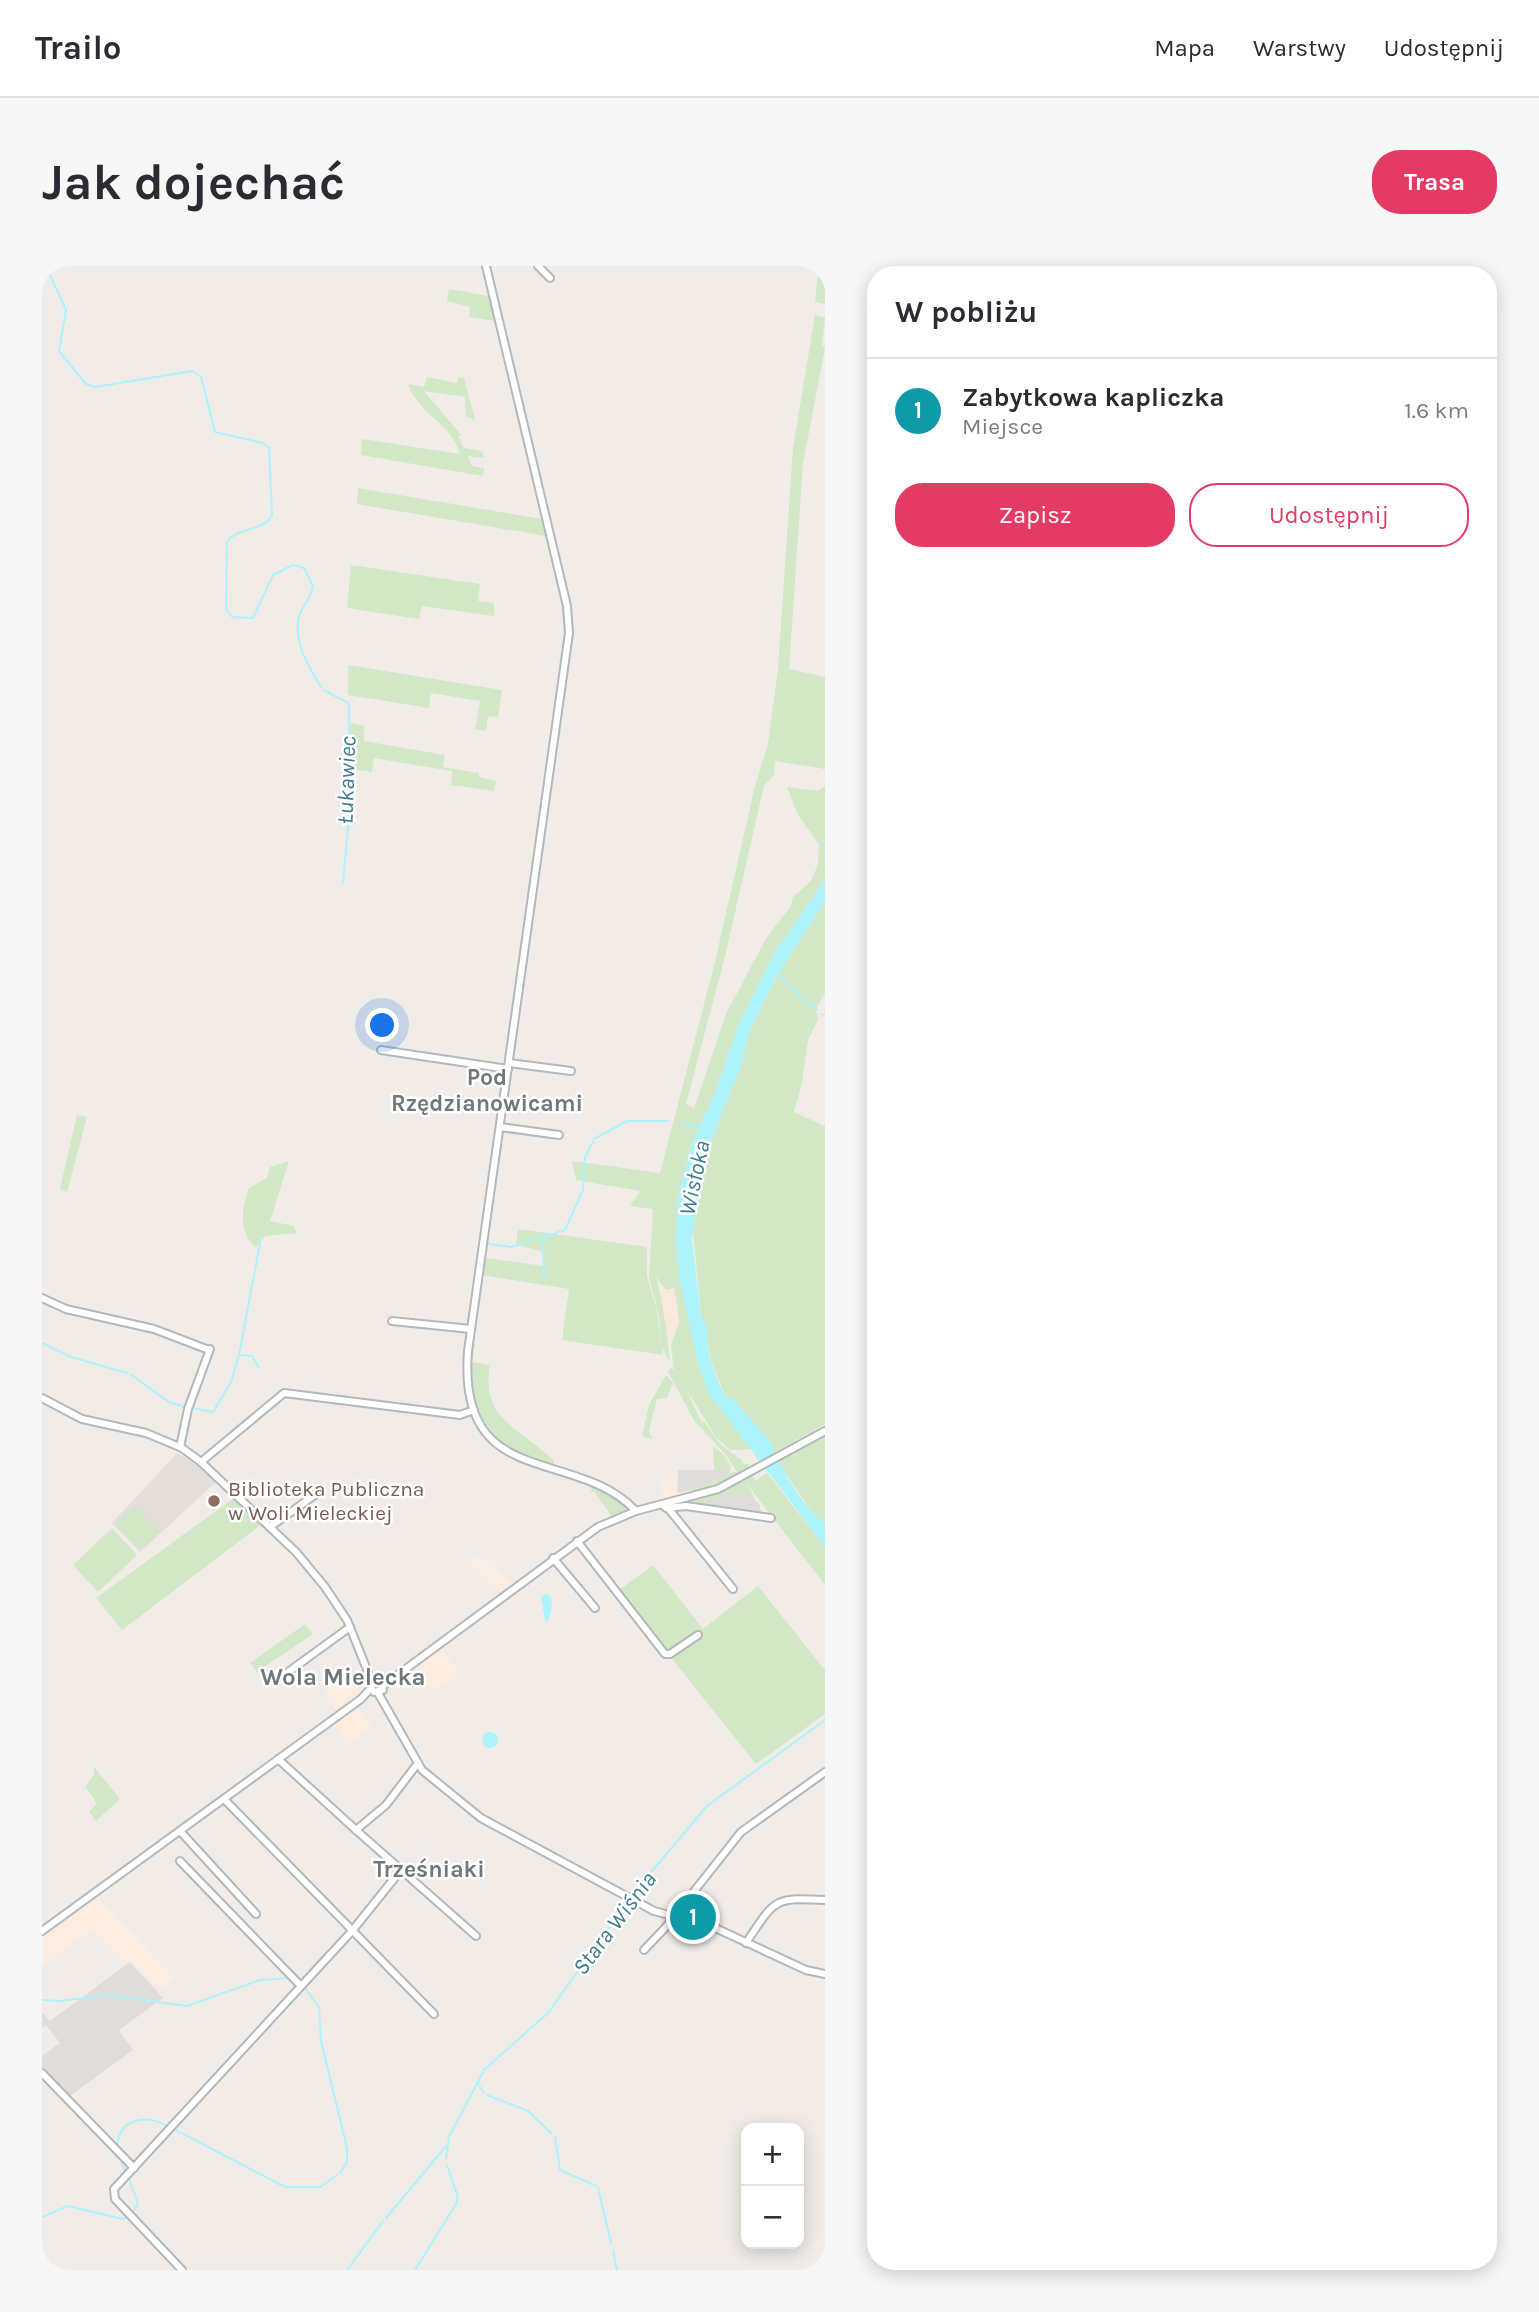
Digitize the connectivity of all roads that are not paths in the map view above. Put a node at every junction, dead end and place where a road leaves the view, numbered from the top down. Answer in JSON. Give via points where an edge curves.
{"nodes":[{"id":1,"x":486,"y":266,"type":"edge"},
{"id":2,"x":538,"y":266,"type":"edge"},
{"id":3,"x":550,"y":278,"type":"dead end"},
{"id":4,"x":381,"y":1050,"type":"dead end"},
{"id":5,"x":508,"y":1066,"type":"junction"},
{"id":6,"x":570,"y":1071,"type":"dead end"},
{"id":7,"x":500,"y":1127,"type":"junction"},
{"id":8,"x":559,"y":1135,"type":"dead end"},
{"id":9,"x":42,"y":1298,"type":"edge"},
{"id":10,"x":392,"y":1321,"type":"dead end"},
{"id":11,"x":471,"y":1329,"type":"junction"},
{"id":12,"x":42,"y":1398,"type":"edge"},
{"id":13,"x":474,"y":1410,"type":"junction"},
{"id":14,"x":825,"y":1431,"type":"edge"},
{"id":15,"x":180,"y":1447,"type":"junction"},
{"id":16,"x":201,"y":1462,"type":"junction"},
{"id":17,"x":316,"y":1494,"type":"dead end"},
{"id":18,"x":666,"y":1506,"type":"junction"},
{"id":19,"x":636,"y":1511,"type":"junction"},
{"id":20,"x":771,"y":1518,"type":"dead end"},
{"id":21,"x":270,"y":1527,"type":"junction"},
{"id":22,"x":577,"y":1541,"type":"junction"},
{"id":23,"x":553,"y":1558,"type":"junction"},
{"id":24,"x":733,"y":1589,"type":"dead end"},
{"id":25,"x":595,"y":1608,"type":"dead end"},
{"id":26,"x":350,"y":1627,"type":"junction"},
{"id":27,"x":698,"y":1635,"type":"dead end"},
{"id":28,"x":284,"y":1675,"type":"dead end"},
{"id":29,"x":377,"y":1687,"type":"junction"},
{"id":30,"x":278,"y":1759,"type":"junction"},
{"id":31,"x":418,"y":1763,"type":"junction"},
{"id":32,"x":825,"y":1772,"type":"edge"},
{"id":33,"x":224,"y":1798,"type":"junction"},
{"id":34,"x":356,"y":1830,"type":"junction"},
{"id":35,"x":180,"y":1831,"type":"junction"},
{"id":36,"x":180,"y":1861,"type":"dead end"},
{"id":37,"x":401,"y":1870,"type":"junction"},
{"id":38,"x":825,"y":1900,"type":"edge"},
{"id":39,"x":256,"y":1914,"type":"dead end"},
{"id":40,"x":673,"y":1916,"type":"junction"},
{"id":41,"x":42,"y":1931,"type":"edge"},
{"id":42,"x":352,"y":1931,"type":"junction"},
{"id":43,"x":476,"y":1936,"type":"dead end"},
{"id":44,"x":746,"y":1943,"type":"junction"},
{"id":45,"x":644,"y":1950,"type":"dead end"},
{"id":46,"x":825,"y":1974,"type":"edge"},
{"id":47,"x":301,"y":1986,"type":"junction"},
{"id":48,"x":434,"y":2014,"type":"dead end"},
{"id":49,"x":42,"y":2073,"type":"edge"},
{"id":50,"x":134,"y":2168,"type":"junction"},
{"id":51,"x":182,"y":2270,"type":"edge"}],
"edges":[{"from":1,"to":5,"type":"street","via":[[567,606],[569,633]]},
{"from":2,"to":3,"type":"street"},
{"from":4,"to":5,"type":"street"},
{"from":5,"to":6,"type":"street"},
{"from":5,"to":7,"type":"street"},
{"from":7,"to":8,"type":"street"},
{"from":7,"to":11,"type":"street"},
{"from":9,"to":15,"type":"street","via":[[66,1309],[154,1329],[210,1349]]},
{"from":10,"to":11,"type":"street"},
{"from":11,"to":13,"type":"street","via":[[467,1376]]},
{"from":12,"to":15,"type":"street","via":[[82,1419],[135,1429]]},
{"from":13,"to":16,"type":"street","via":[[460,1415],[284,1393]]},
{"from":13,"to":19,"type":"street","via":[[491,1436],[520,1459],[607,1487]]},
{"from":14,"to":18,"type":"street","via":[[744,1476]]},
{"from":15,"to":16,"type":"street"},
{"from":16,"to":21,"type":"street"},
{"from":17,"to":21,"type":"street"},
{"from":18,"to":19,"type":"street"},
{"from":18,"to":20,"type":"street"},
{"from":18,"to":24,"type":"street"},
{"from":19,"to":22,"type":"street"},
{"from":21,"to":26,"type":"street","via":[[325,1587]]},
{"from":22,"to":23,"type":"street"},
{"from":22,"to":27,"type":"street","via":[[665,1654]]},
{"from":23,"to":25,"type":"street"},
{"from":23,"to":29,"type":"street"},
{"from":26,"to":28,"type":"street"},
{"from":26,"to":29,"type":"street"},
{"from":29,"to":30,"type":"street"},
{"from":29,"to":31,"type":"street"},
{"from":30,"to":33,"type":"street"},
{"from":30,"to":34,"type":"street"},
{"from":31,"to":34,"type":"street","via":[[386,1805]]},
{"from":31,"to":40,"type":"street","via":[[434,1782],[481,1818]]},
{"from":32,"to":40,"type":"street","via":[[741,1832]]},
{"from":33,"to":35,"type":"street"},
{"from":33,"to":42,"type":"street"},
{"from":34,"to":37,"type":"street"},
{"from":35,"to":39,"type":"street"},
{"from":35,"to":41,"type":"street"},
{"from":36,"to":47,"type":"street"},
{"from":37,"to":42,"type":"street"},
{"from":37,"to":43,"type":"street"},
{"from":38,"to":44,"type":"street","via":[[774,1903]]},
{"from":40,"to":44,"type":"street","via":[[711,1926]]},
{"from":40,"to":45,"type":"street"},
{"from":42,"to":47,"type":"street"},
{"from":42,"to":48,"type":"street"},
{"from":44,"to":46,"type":"street"},
{"from":47,"to":50,"type":"street"},
{"from":49,"to":50,"type":"street"},
{"from":50,"to":51,"type":"street","via":[[114,2189],[115,2199]]}]}
